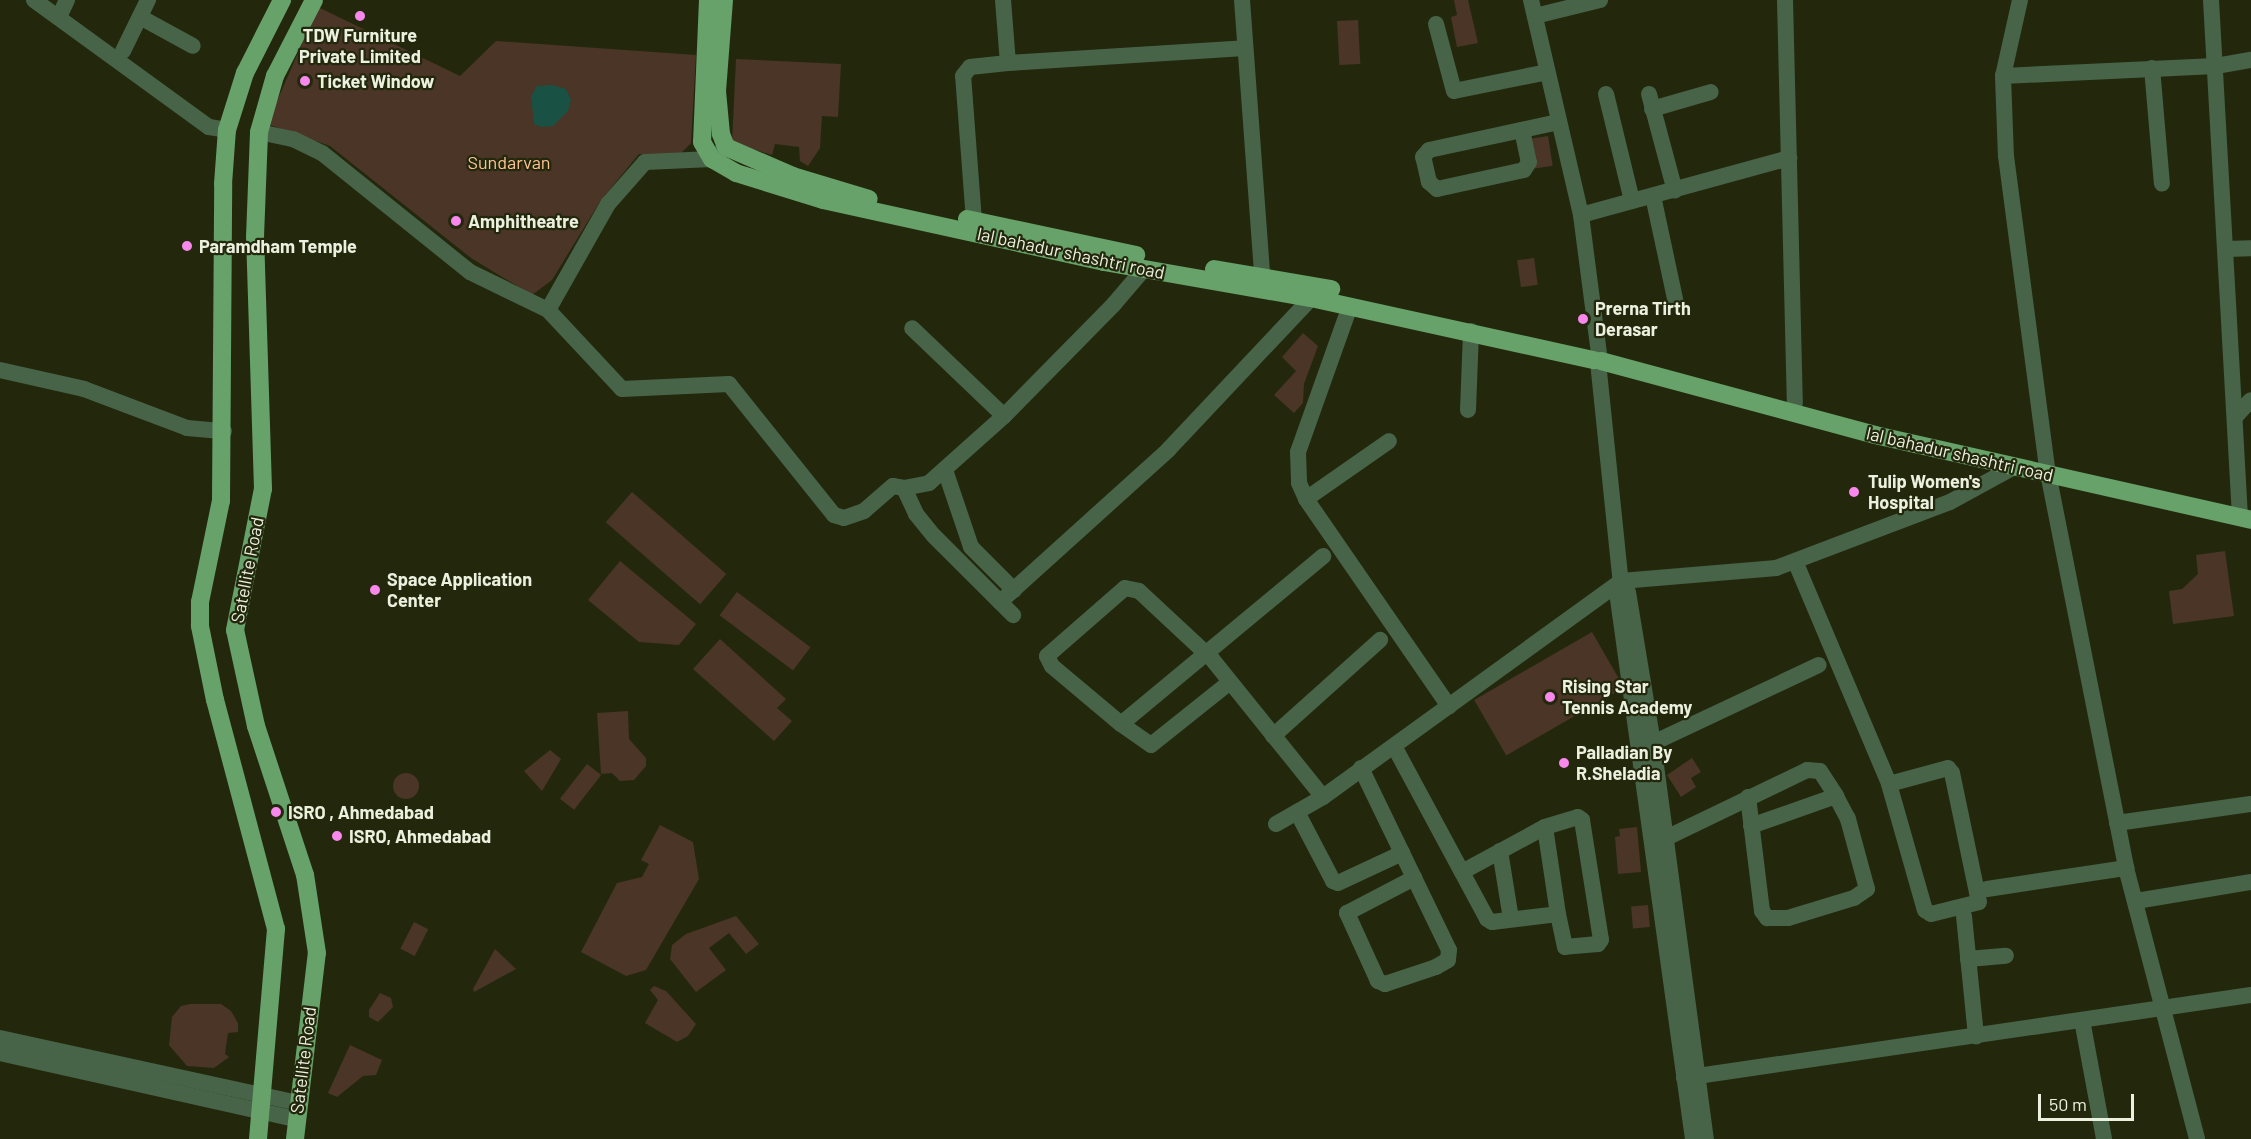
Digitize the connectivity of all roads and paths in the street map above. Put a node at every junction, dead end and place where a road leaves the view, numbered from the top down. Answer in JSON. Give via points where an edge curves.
{"nodes":[{"id":1,"x":34,"y":0,"type":"edge"},
{"id":2,"x":67,"y":0,"type":"edge"},
{"id":3,"x":148,"y":0,"type":"edge"},
{"id":4,"x":282,"y":0,"type":"edge"},
{"id":5,"x":314,"y":0,"type":"edge"},
{"id":6,"x":708,"y":0,"type":"edge"},
{"id":7,"x":724,"y":0,"type":"edge"},
{"id":8,"x":1003,"y":0,"type":"edge"},
{"id":9,"x":1242,"y":0,"type":"edge"},
{"id":10,"x":1600,"y":0,"type":"edge"},
{"id":11,"x":1785,"y":0,"type":"edge"},
{"id":12,"x":2020,"y":0,"type":"edge"},
{"id":13,"x":2211,"y":0,"type":"edge"},
{"id":14,"x":1533,"y":8,"type":"edge"},
{"id":15,"x":59,"y":17,"type":"junction"},
{"id":16,"x":140,"y":17,"type":"junction"},
{"id":17,"x":1436,"y":24,"type":"dead end"},
{"id":18,"x":193,"y":46,"type":"dead end"},
{"id":19,"x":1245,"y":48,"type":"junction"},
{"id":20,"x":123,"y":51,"type":"dead end"},
{"id":21,"x":2251,"y":60,"type":"edge"},
{"id":22,"x":1008,"y":63,"type":"junction"},
{"id":23,"x":2216,"y":66,"type":"junction"},
{"id":24,"x":2152,"y":68,"type":"junction"},
{"id":25,"x":1547,"y":72,"type":"junction"},
{"id":26,"x":2003,"y":76,"type":"junction"},
{"id":27,"x":1711,"y":92,"type":"dead end"},
{"id":28,"x":1606,"y":94,"type":"dead end"},
{"id":29,"x":1558,"y":122,"type":"junction"},
{"id":30,"x":227,"y":130,"type":"junction"},
{"id":31,"x":1522,"y":130,"type":"junction"},
{"id":32,"x":259,"y":132,"type":"junction"},
{"id":33,"x":719,"y":153,"type":"junction"},
{"id":34,"x":1789,"y":158,"type":"junction"},
{"id":35,"x":2162,"y":184,"type":"dead end"},
{"id":36,"x":1675,"y":191,"type":"junction"},
{"id":37,"x":1653,"y":196,"type":"junction"},
{"id":38,"x":1632,"y":201,"type":"junction"},
{"id":39,"x":1581,"y":215,"type":"junction"},
{"id":40,"x":974,"y":221,"type":"junction"},
{"id":41,"x":2251,"y":248,"type":"edge"},
{"id":42,"x":2226,"y":249,"type":"junction"},
{"id":43,"x":1144,"y":269,"type":"junction"},
{"id":44,"x":1262,"y":282,"type":"junction"},
{"id":45,"x":1311,"y":298,"type":"junction"},
{"id":46,"x":1676,"y":303,"type":"dead end"},
{"id":47,"x":1350,"y":306,"type":"junction"},
{"id":48,"x":548,"y":310,"type":"junction"},
{"id":49,"x":912,"y":328,"type":"dead end"},
{"id":50,"x":1472,"y":332,"type":"junction"},
{"id":51,"x":1598,"y":357,"type":"junction"},
{"id":52,"x":0,"y":370,"type":"edge"},
{"id":53,"x":2251,"y":400,"type":"edge"},
{"id":54,"x":1795,"y":404,"type":"junction"},
{"id":55,"x":1467,"y":410,"type":"dead end"},
{"id":56,"x":1004,"y":416,"type":"junction"},
{"id":57,"x":2235,"y":417,"type":"junction"},
{"id":58,"x":224,"y":431,"type":"junction"},
{"id":59,"x":1389,"y":441,"type":"dead end"},
{"id":60,"x":2244,"y":446,"type":"edge"},
{"id":61,"x":2012,"y":468,"type":"junction"},
{"id":62,"x":2049,"y":468,"type":"junction"},
{"id":63,"x":945,"y":470,"type":"junction"},
{"id":64,"x":904,"y":488,"type":"junction"},
{"id":65,"x":1306,"y":500,"type":"junction"},
{"id":66,"x":2246,"y":511,"type":"edge"},
{"id":67,"x":1323,"y":556,"type":"dead end"},
{"id":68,"x":1795,"y":561,"type":"junction"},
{"id":69,"x":1621,"y":583,"type":"junction"},
{"id":70,"x":1014,"y":590,"type":"junction"},
{"id":71,"x":1000,"y":602,"type":"junction"},
{"id":72,"x":1013,"y":615,"type":"dead end"},
{"id":73,"x":1380,"y":640,"type":"dead end"},
{"id":74,"x":1204,"y":654,"type":"junction"},
{"id":75,"x":1819,"y":665,"type":"dead end"},
{"id":76,"x":1230,"y":682,"type":"junction"},
{"id":77,"x":1449,"y":706,"type":"junction"},
{"id":78,"x":1120,"y":724,"type":"junction"},
{"id":79,"x":1273,"y":736,"type":"junction"},
{"id":80,"x":1653,"y":743,"type":"junction"},
{"id":81,"x":1394,"y":746,"type":"junction"},
{"id":82,"x":1361,"y":768,"type":"junction"},
{"id":83,"x":1889,"y":784,"type":"junction"},
{"id":84,"x":1836,"y":796,"type":"junction"},
{"id":85,"x":1323,"y":797,"type":"junction"},
{"id":86,"x":1748,"y":797,"type":"junction"},
{"id":87,"x":2251,"y":804,"type":"edge"},
{"id":88,"x":1297,"y":812,"type":"junction"},
{"id":89,"x":2117,"y":823,"type":"junction"},
{"id":90,"x":1276,"y":824,"type":"dead end"},
{"id":91,"x":1751,"y":826,"type":"junction"},
{"id":92,"x":1545,"y":827,"type":"junction"},
{"id":93,"x":1666,"y":838,"type":"junction"},
{"id":94,"x":1500,"y":851,"type":"junction"},
{"id":95,"x":1402,"y":853,"type":"junction"},
{"id":96,"x":2126,"y":868,"type":"junction"},
{"id":97,"x":1462,"y":872,"type":"junction"},
{"id":98,"x":1414,"y":878,"type":"junction"},
{"id":99,"x":2251,"y":882,"type":"edge"},
{"id":100,"x":1987,"y":889,"type":"dead end"},
{"id":101,"x":2136,"y":901,"type":"junction"},
{"id":102,"x":1558,"y":914,"type":"junction"},
{"id":103,"x":1964,"y":916,"type":"dead end"},
{"id":104,"x":1511,"y":919,"type":"junction"},
{"id":105,"x":2006,"y":956,"type":"dead end"},
{"id":106,"x":1968,"y":959,"type":"junction"},
{"id":107,"x":2251,"y":995,"type":"edge"},
{"id":108,"x":2163,"y":1008,"type":"junction"},
{"id":109,"x":2082,"y":1020,"type":"junction"},
{"id":110,"x":1976,"y":1036,"type":"junction"},
{"id":111,"x":0,"y":1038,"type":"edge"},
{"id":112,"x":0,"y":1053,"type":"edge"},
{"id":113,"x":1691,"y":1077,"type":"junction"},
{"id":114,"x":260,"y":1104,"type":"junction"},
{"id":115,"x":297,"y":1111,"type":"junction"},
{"id":116,"x":258,"y":1139,"type":"edge"},
{"id":117,"x":295,"y":1139,"type":"edge"},
{"id":118,"x":1693,"y":1139,"type":"edge"},
{"id":119,"x":1706,"y":1139,"type":"edge"},
{"id":120,"x":2104,"y":1139,"type":"edge"},
{"id":121,"x":2197,"y":1139,"type":"edge"}],
"edges":[{"from":1,"to":15,"type":"street"},
{"from":2,"to":15,"type":"street"},
{"from":3,"to":16,"type":"street"},
{"from":4,"to":30,"type":"main road","name":"Satellite Road","via":[[245,73]]},
{"from":5,"to":32,"type":"main road","name":"Satellite Road","via":[[275,76]]},
{"from":6,"to":33,"type":"main road","via":[[702,142]]},
{"from":7,"to":33,"type":"main road","via":[[717,91]]},
{"from":8,"to":22,"type":"street"},
{"from":9,"to":19,"type":"street"},
{"from":10,"to":14,"type":"street"},
{"from":11,"to":34,"type":"street"},
{"from":12,"to":26,"type":"street"},
{"from":13,"to":23,"type":"street"},
{"from":14,"to":25,"type":"street"},
{"from":15,"to":30,"type":"street","via":[[209,127]]},
{"from":16,"to":18,"type":"street"},
{"from":16,"to":20,"type":"street"},
{"from":17,"to":25,"type":"street","via":[[1454,91]]},
{"from":19,"to":22,"type":"street"},
{"from":19,"to":44,"type":"street"},
{"from":21,"to":23,"type":"street"},
{"from":22,"to":40,"type":"street","via":[[970,67],[963,76]]},
{"from":23,"to":24,"type":"street"},
{"from":23,"to":42,"type":"street"},
{"from":24,"to":26,"type":"street"},
{"from":24,"to":35,"type":"street"},
{"from":25,"to":29,"type":"street"},
{"from":26,"to":62,"type":"street","via":[[2007,156]]},
{"from":27,"to":36,"type":"street","via":[[1650,101]]},
{"from":28,"to":38,"type":"street"},
{"from":29,"to":31,"type":"street"},
{"from":29,"to":39,"type":"street"},
{"from":30,"to":58,"type":"main road","name":"Satellite Road","via":[[223,184]]},
{"from":31,"to":31,"type":"street","via":[[1429,150],[1424,157],[1429,182],[1437,189],[1524,170],[1529,162]]},
{"from":32,"to":48,"type":"street","via":[[294,139],[322,153],[470,272]]},
{"from":32,"to":115,"type":"main road","name":"Satellite Road","via":[[255,237],[262,489],[235,630],[256,726],[305,875],[317,953]]},
{"from":33,"to":40,"type":"main road","via":[[872,200]]},
{"from":33,"to":43,"type":"main road","name":"lal bahadur shashtri road","via":[[736,173],[823,200]]},
{"from":33,"to":48,"type":"street","via":[[645,162],[608,204]]},
{"from":34,"to":36,"type":"street"},
{"from":34,"to":54,"type":"street"},
{"from":36,"to":37,"type":"street"},
{"from":37,"to":38,"type":"street"},
{"from":37,"to":46,"type":"street"},
{"from":38,"to":39,"type":"street"},
{"from":39,"to":51,"type":"street"},
{"from":40,"to":44,"type":"main road"},
{"from":41,"to":42,"type":"street"},
{"from":42,"to":57,"type":"street"},
{"from":43,"to":44,"type":"main road","name":"lal bahadur shashtri road"},
{"from":43,"to":56,"type":"street"},
{"from":44,"to":45,"type":"main road","name":"lal bahadur shashtri road"},
{"from":44,"to":51,"type":"main road","via":[[1528,334]]},
{"from":45,"to":47,"type":"main road","name":"lal bahadur shashtri road"},
{"from":45,"to":70,"type":"street","via":[[1168,450]]},
{"from":47,"to":50,"type":"main road","name":"lal bahadur shashtri road"},
{"from":47,"to":65,"type":"street","via":[[1298,452],[1297,468]]},
{"from":48,"to":64,"type":"street","via":[[622,389],[729,384],[834,514],[844,518],[864,511],[893,486]]},
{"from":49,"to":56,"type":"street"},
{"from":50,"to":51,"type":"main road","name":"lal bahadur shashtri road"},
{"from":50,"to":55,"type":"street"},
{"from":51,"to":54,"type":"main road"},
{"from":51,"to":61,"type":"main road","name":"lal bahadur shashtri road"},
{"from":51,"to":69,"type":"street"},
{"from":52,"to":58,"type":"street","via":[[84,389],[187,428]]},
{"from":53,"to":57,"type":"street"},
{"from":54,"to":62,"type":"main road"},
{"from":56,"to":63,"type":"street"},
{"from":57,"to":60,"type":"street"},
{"from":58,"to":114,"type":"main road","name":"Satellite Road","via":[[221,501],[200,602],[200,626],[215,700],[276,928],[277,954]]},
{"from":59,"to":65,"type":"street"},
{"from":60,"to":66,"type":"street"},
{"from":61,"to":62,"type":"main road","name":"lal bahadur shashtri road"},
{"from":61,"to":68,"type":"street","via":[[1950,502]]},
{"from":62,"to":66,"type":"main road","name":"lal bahadur shashtri road"},
{"from":62,"to":89,"type":"street"},
{"from":63,"to":64,"type":"street","via":[[929,483]]},
{"from":63,"to":70,"type":"street","via":[[970,547]]},
{"from":64,"to":71,"type":"street","via":[[916,514],[934,536]]},
{"from":65,"to":77,"type":"street"},
{"from":67,"to":74,"type":"street"},
{"from":68,"to":69,"type":"street","via":[[1776,568]]},
{"from":68,"to":83,"type":"street"},
{"from":69,"to":77,"type":"street"},
{"from":69,"to":80,"type":"street","via":[[1628,591]]},
{"from":69,"to":113,"type":"street","via":[[1617,592]]},
{"from":70,"to":71,"type":"street"},
{"from":71,"to":72,"type":"street"},
{"from":73,"to":79,"type":"street"},
{"from":74,"to":76,"type":"street"},
{"from":74,"to":78,"type":"street"},
{"from":74,"to":78,"type":"street","via":[[1132,588],[1125,588],[1049,653],[1047,659]]},
{"from":75,"to":80,"type":"street"},
{"from":76,"to":78,"type":"street","via":[[1156,745]]},
{"from":76,"to":79,"type":"street"},
{"from":77,"to":81,"type":"street"},
{"from":79,"to":85,"type":"street"},
{"from":80,"to":93,"type":"street"},
{"from":81,"to":82,"type":"street"},
{"from":81,"to":97,"type":"street"},
{"from":82,"to":85,"type":"street"},
{"from":82,"to":95,"type":"street"},
{"from":83,"to":83,"type":"street","via":[[1925,910],[1931,915],[1978,902],[1952,773],[1948,768]]},
{"from":84,"to":86,"type":"street","via":[[1825,777],[1813,769]]},
{"from":84,"to":91,"type":"street"},
{"from":84,"to":91,"type":"street","via":[[1848,819],[1867,879],[1867,889],[1854,898],[1788,918],[1767,918],[1762,911]]},
{"from":85,"to":88,"type":"street"},
{"from":86,"to":91,"type":"street"},
{"from":86,"to":93,"type":"street"},
{"from":87,"to":89,"type":"street"},
{"from":88,"to":90,"type":"street"},
{"from":88,"to":95,"type":"street","via":[[1338,884]]},
{"from":89,"to":96,"type":"street"},
{"from":92,"to":94,"type":"street"},
{"from":92,"to":102,"type":"street"},
{"from":92,"to":102,"type":"street","via":[[1582,820],[1598,944],[1565,947]]},
{"from":93,"to":113,"type":"street"},
{"from":94,"to":97,"type":"street"},
{"from":94,"to":104,"type":"street"},
{"from":95,"to":98,"type":"street"},
{"from":96,"to":100,"type":"street"},
{"from":96,"to":101,"type":"street"},
{"from":97,"to":104,"type":"street","via":[[1487,919]]},
{"from":98,"to":98,"type":"street","via":[[1449,950],[1448,960],[1385,984],[1378,981],[1347,913]]},
{"from":99,"to":101,"type":"street"},
{"from":101,"to":108,"type":"street"},
{"from":102,"to":104,"type":"street"},
{"from":103,"to":106,"type":"street"},
{"from":105,"to":106,"type":"street"},
{"from":106,"to":110,"type":"street"},
{"from":107,"to":108,"type":"street"},
{"from":108,"to":109,"type":"street"},
{"from":108,"to":121,"type":"street"},
{"from":109,"to":110,"type":"street"},
{"from":109,"to":120,"type":"street"},
{"from":110,"to":113,"type":"street"},
{"from":111,"to":114,"type":"street"},
{"from":112,"to":114,"type":"street"},
{"from":113,"to":118,"type":"street"},
{"from":113,"to":119,"type":"street"},
{"from":114,"to":115,"type":"street"},
{"from":114,"to":116,"type":"main road","name":"Satellite Road"},
{"from":115,"to":117,"type":"main road","name":"Satellite Road"}]}
